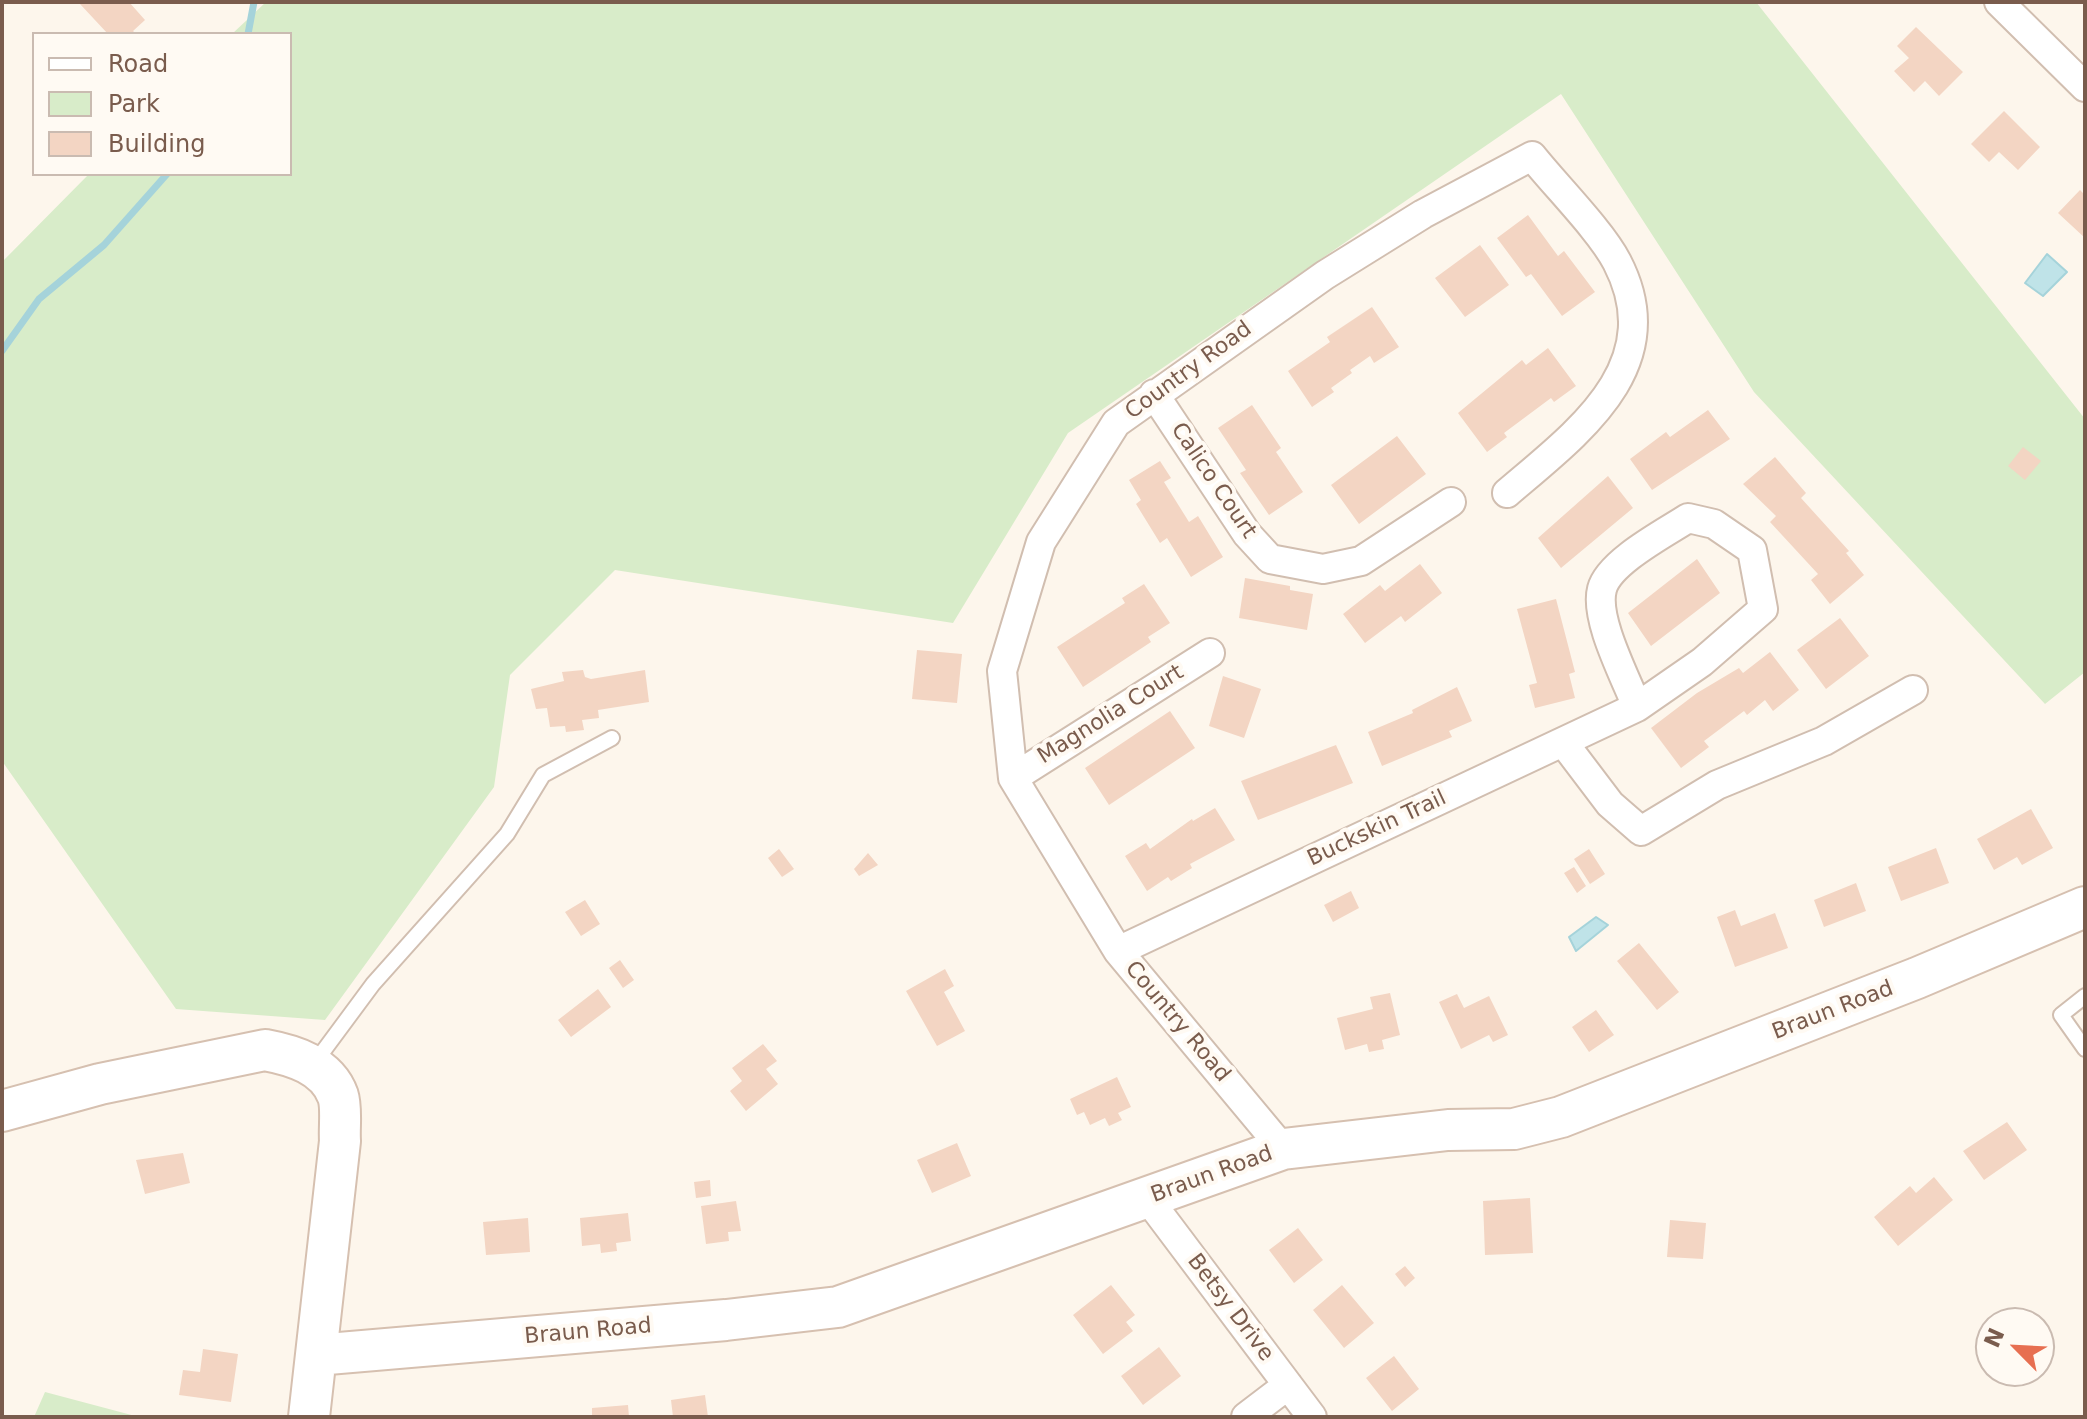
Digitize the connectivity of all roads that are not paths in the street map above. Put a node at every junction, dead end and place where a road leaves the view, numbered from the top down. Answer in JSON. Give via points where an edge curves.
{"nodes":[{"id":1,"x":1999,"y":2,"type":"edge"},
{"id":2,"x":2085,"y":87,"type":"edge"},
{"id":3,"x":1154,"y":394,"type":"junction"},
{"id":4,"x":1507,"y":493,"type":"dead end"},
{"id":5,"x":1451,"y":502,"type":"dead end"},
{"id":6,"x":1210,"y":653,"type":"dead end"},
{"id":7,"x":1913,"y":690,"type":"dead end"},
{"id":8,"x":1637,"y":707,"type":"junction"},
{"id":9,"x":612,"y":738,"type":"dead end"},
{"id":10,"x":1563,"y":742,"type":"junction"},
{"id":11,"x":1013,"y":778,"type":"junction"},
{"id":12,"x":2082,"y":915,"type":"edge"},
{"id":13,"x":1118,"y":951,"type":"junction"},
{"id":14,"x":2085,"y":996,"type":"edge"},
{"id":15,"x":2085,"y":1049,"type":"edge"},
{"id":16,"x":313,"y":1066,"type":"junction"},
{"id":17,"x":2,"y":1111,"type":"edge"},
{"id":18,"x":1283,"y":1149,"type":"junction"},
{"id":19,"x":1148,"y":1199,"type":"junction"},
{"id":20,"x":316,"y":1355,"type":"junction"},
{"id":21,"x":1288,"y":1385,"type":"junction"},
{"id":22,"x":309,"y":1417,"type":"edge"},
{"id":23,"x":1246,"y":1417,"type":"edge"},
{"id":24,"x":1312,"y":1417,"type":"edge"}],
"edges":[{"from":1,"to":2,"type":"street"},
{"from":3,"to":4,"type":"street","name":"Country Road","via":[[1325,275],[1423,214],[1532,156],[1616,259],[1634,310],[1629,352],[1612,394],[1579,432]]},
{"from":3,"to":5,"type":"street","name":"Calico Court","via":[[1247,534],[1270,559],[1323,569],[1361,561]]},
{"from":3,"to":11,"type":"street","name":"Country Road","via":[[1116,423],[1041,542],[1002,671]]},
{"from":6,"to":11,"type":"street","name":"Magnolia Court"},
{"from":7,"to":10,"type":"street","via":[[1824,741],[1717,785],[1641,831],[1610,804]]},
{"from":8,"to":8,"type":"street","name":"Buckskin Trail","via":[[1702,662],[1763,609],[1752,550],[1714,524],[1688,518],[1620,563],[1602,587],[1603,618]]},
{"from":8,"to":10,"type":"street","name":"Buckskin Trail"},
{"from":9,"to":16,"type":"lane","via":[[543,775],[507,834],[373,984]]},
{"from":10,"to":13,"type":"street","name":"Buckskin Trail"},
{"from":11,"to":13,"type":"street","name":"Country Road"},
{"from":12,"to":18,"type":"street","name":"Braun Road","via":[[1561,1117],[1514,1129],[1448,1130]]},
{"from":13,"to":18,"type":"street","name":"Country Road"},
{"from":14,"to":15,"type":"lane","via":[[2061,1015]]},
{"from":16,"to":17,"type":"street","via":[[265,1050],[100,1084]]},
{"from":16,"to":20,"type":"street","via":[[338,1096],[340,1141]]},
{"from":18,"to":19,"type":"street","name":"Braun Road"},
{"from":19,"to":20,"type":"street","name":"Braun Road","via":[[838,1307]]},
{"from":19,"to":21,"type":"street","name":"Betsy Drive"},
{"from":20,"to":22,"type":"street"},
{"from":21,"to":23,"type":"street"},
{"from":21,"to":24,"type":"street","name":"Betsy Drive"}]}
